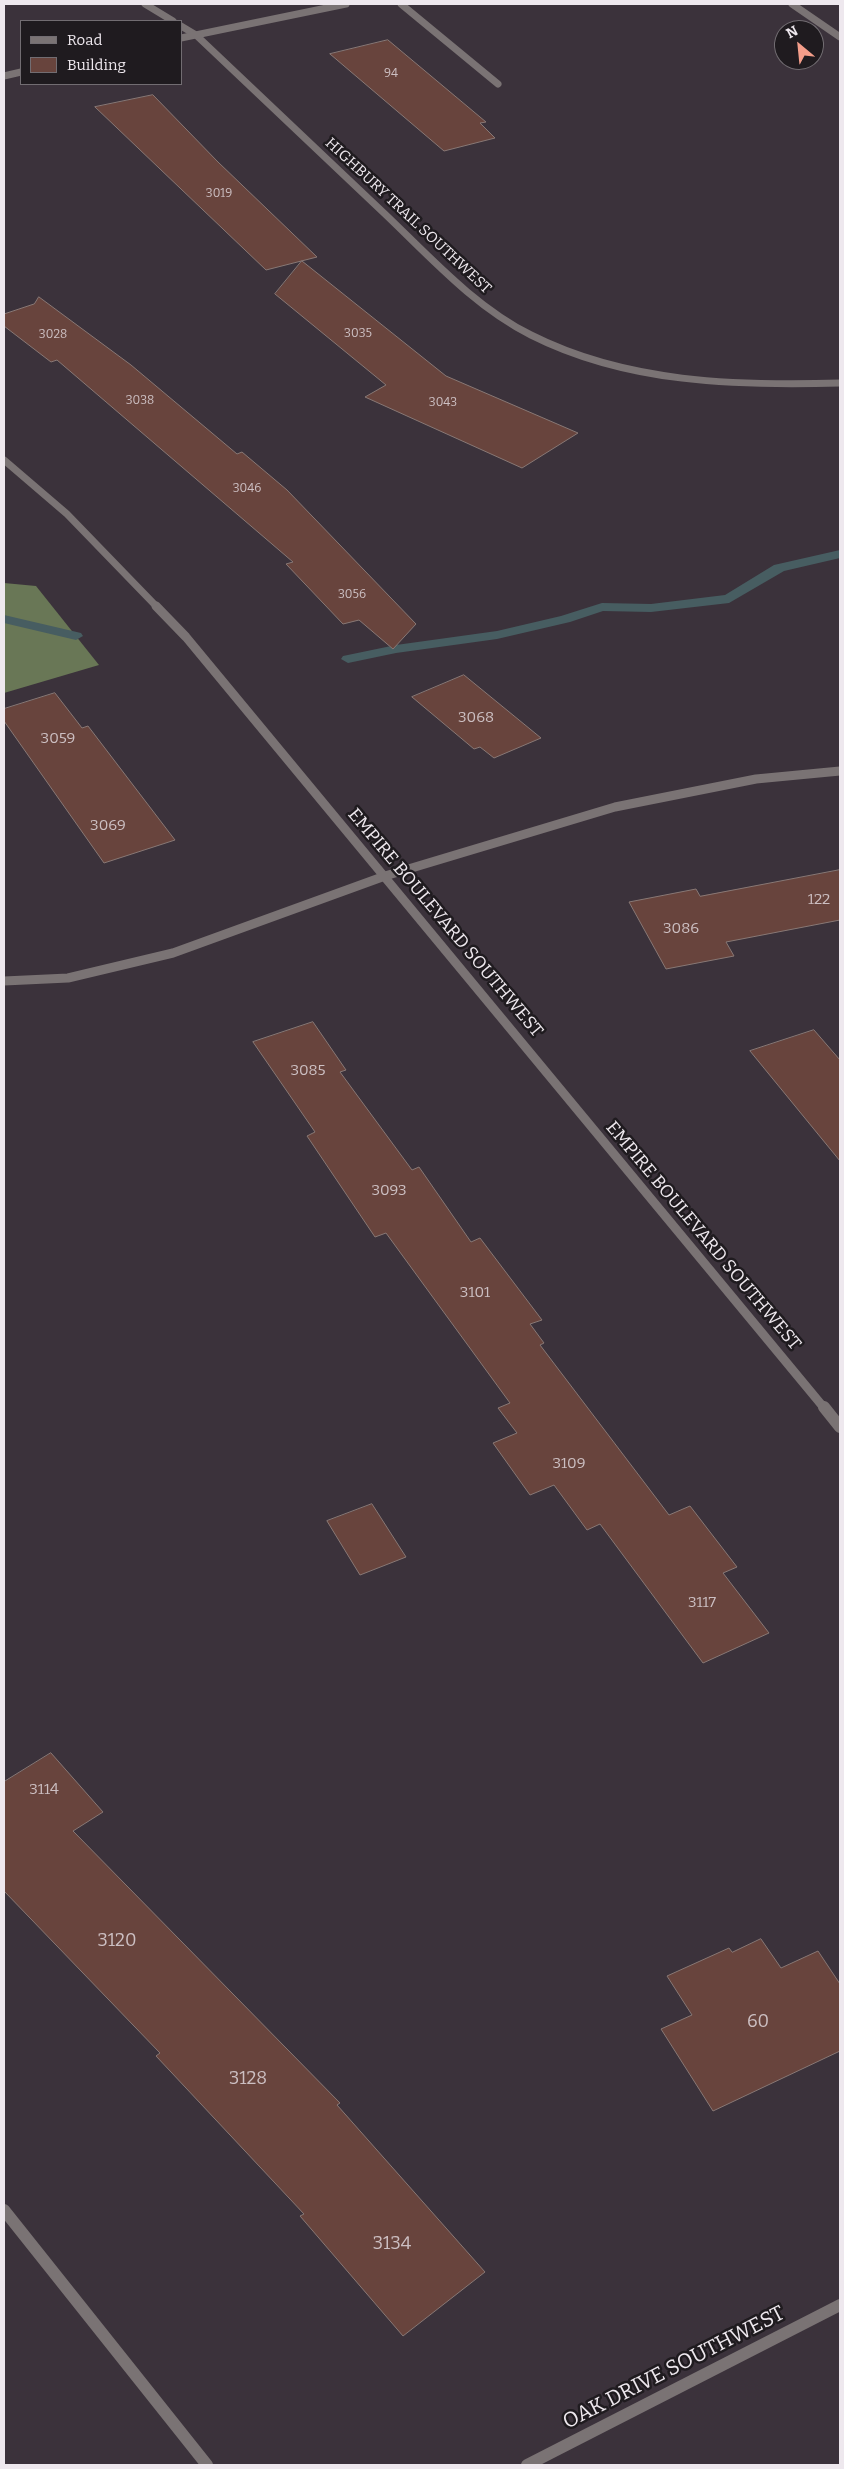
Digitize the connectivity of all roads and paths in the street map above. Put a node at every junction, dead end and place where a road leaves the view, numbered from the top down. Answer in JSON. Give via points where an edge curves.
{"nodes":[{"id":1,"x":145,"y":4,"type":"edge"},
{"id":2,"x":346,"y":4,"type":"edge"},
{"id":3,"x":402,"y":4,"type":"edge"},
{"id":4,"x":792,"y":4,"type":"edge"},
{"id":5,"x":171,"y":20,"type":"edge"},
{"id":6,"x":182,"y":27,"type":"edge"},
{"id":7,"x":196,"y":35,"type":"junction"},
{"id":8,"x":840,"y":37,"type":"edge"},
{"id":9,"x":182,"y":38,"type":"edge"},
{"id":10,"x":20,"y":72,"type":"edge"},
{"id":11,"x":4,"y":76,"type":"edge"},
{"id":12,"x":498,"y":84,"type":"dead end"},
{"id":13,"x":840,"y":383,"type":"edge"},
{"id":14,"x":4,"y":460,"type":"edge"},
{"id":15,"x":840,"y":771,"type":"edge"},
{"id":16,"x":385,"y":876,"type":"junction"},
{"id":17,"x":4,"y":981,"type":"edge"},
{"id":18,"x":840,"y":1427,"type":"edge"},
{"id":19,"x":4,"y":2210,"type":"edge"},
{"id":20,"x":840,"y":2306,"type":"edge"},
{"id":21,"x":207,"y":2465,"type":"edge"},
{"id":22,"x":527,"y":2465,"type":"edge"}],
"edges":[{"from":1,"to":5,"type":"street"},
{"from":2,"to":7,"type":"street"},
{"from":3,"to":12,"type":"street"},
{"from":4,"to":8,"type":"street"},
{"from":6,"to":7,"type":"street","name":"HIGHBURY TRAIL SOUTHWEST"},
{"from":7,"to":9,"type":"street"},
{"from":7,"to":13,"type":"street","name":"HIGHBURY TRAIL SOUTHWEST","via":[[474,299],[531,335],[606,364],[696,381],[778,385]]},
{"from":10,"to":11,"type":"street"},
{"from":14,"to":16,"type":"street","name":"EMPIRE BOULEVARD SOUTHWEST","via":[[67,514],[186,637]]},
{"from":15,"to":16,"type":"street","via":[[756,779],[615,807]]},
{"from":16,"to":17,"type":"street","via":[[173,953],[68,978]]},
{"from":16,"to":18,"type":"street","name":"EMPIRE BOULEVARD SOUTHWEST"},
{"from":19,"to":21,"type":"street"},
{"from":20,"to":22,"type":"street","name":"OAK DRIVE SOUTHWEST"}]}
